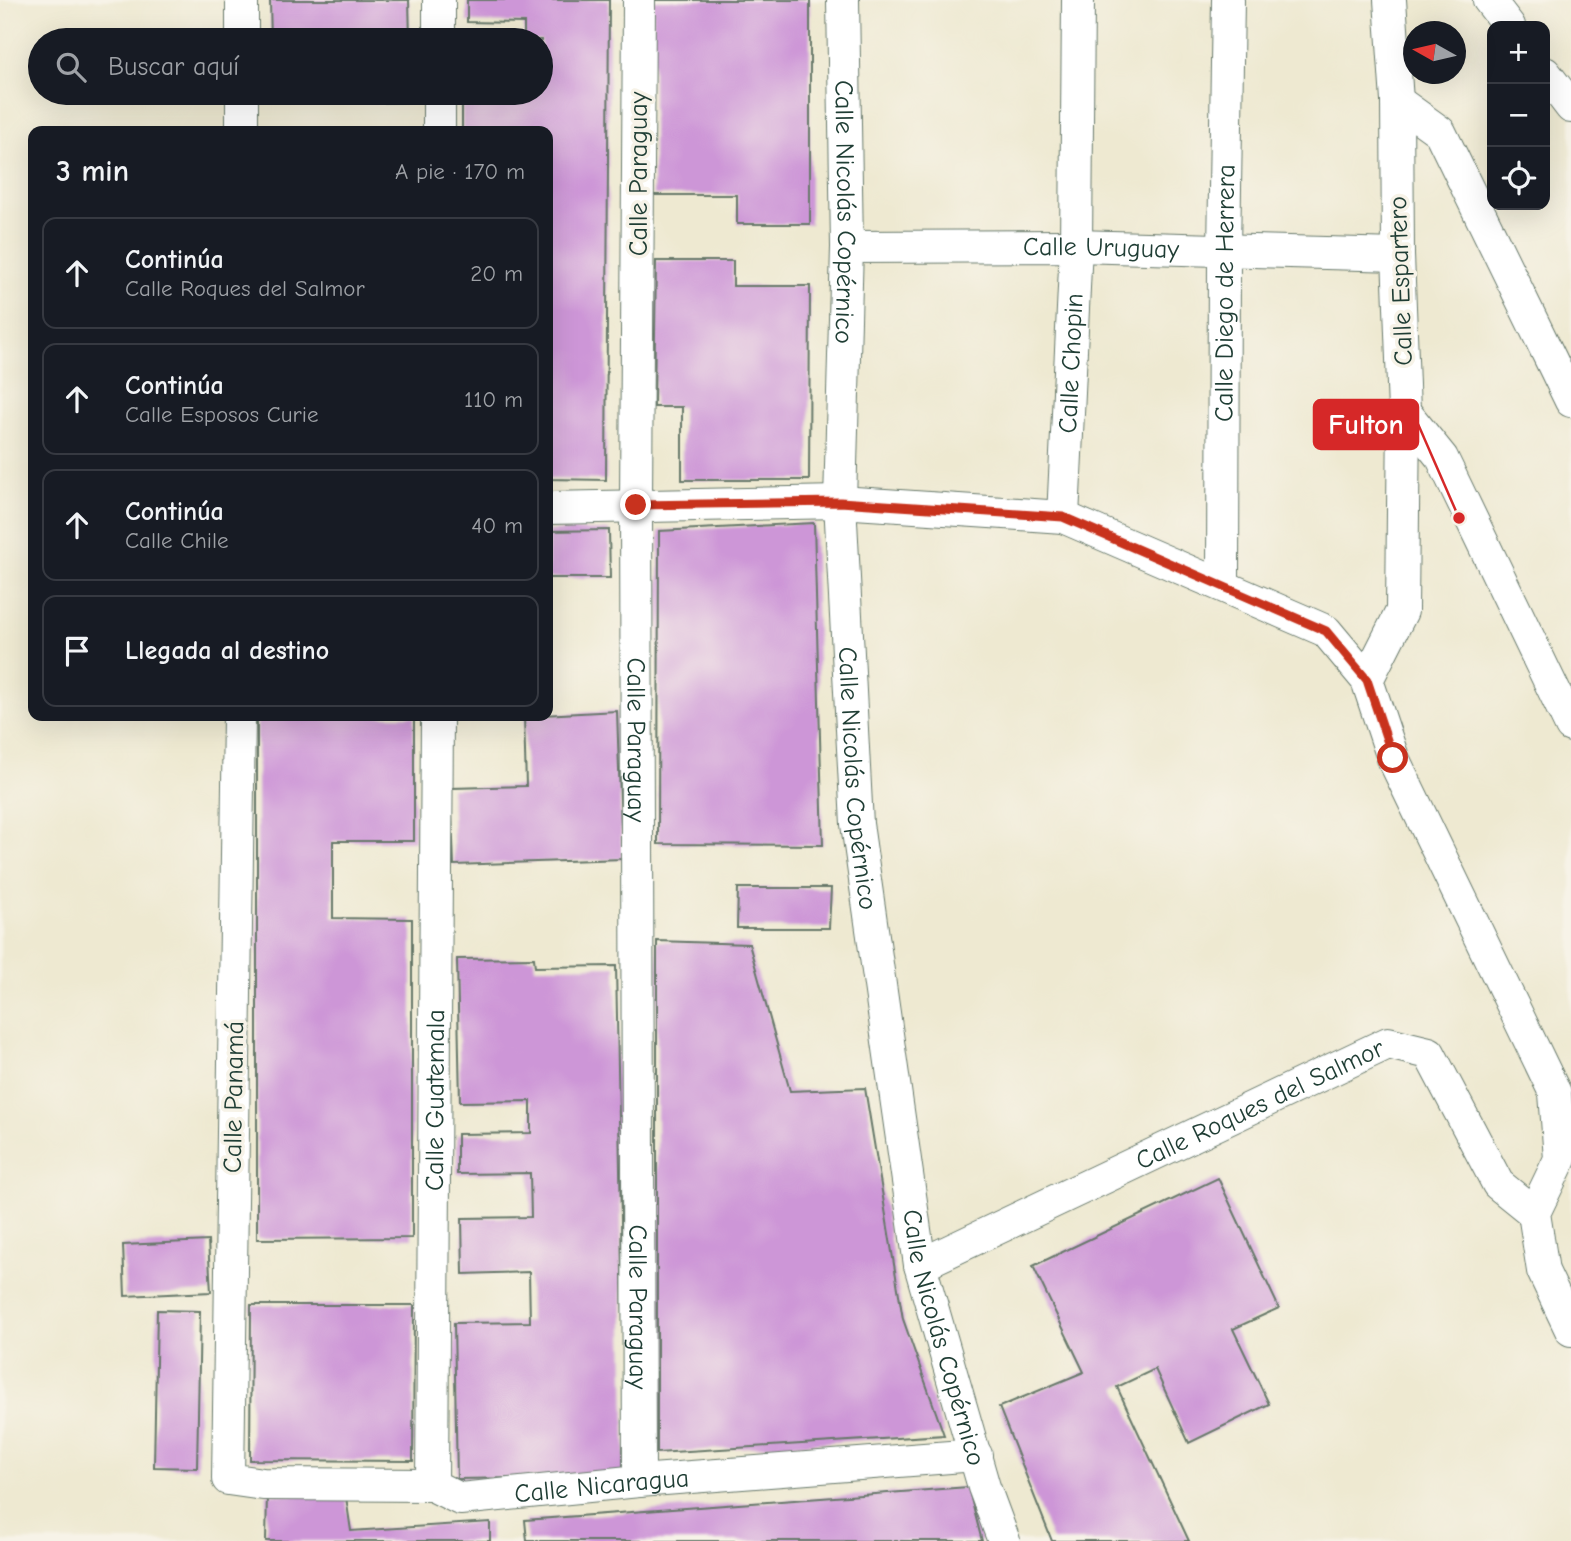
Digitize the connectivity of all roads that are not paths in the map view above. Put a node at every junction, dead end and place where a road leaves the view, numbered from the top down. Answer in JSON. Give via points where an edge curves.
{"nodes":[{"id":1,"x":242,"y":0,"type":"edge"},
{"id":2,"x":439,"y":0,"type":"edge"},
{"id":3,"x":639,"y":0,"type":"edge"},
{"id":4,"x":843,"y":0,"type":"edge"},
{"id":5,"x":1078,"y":0,"type":"edge"},
{"id":6,"x":1228,"y":0,"type":"edge"},
{"id":7,"x":1390,"y":0,"type":"edge"},
{"id":8,"x":1489,"y":0,"type":"edge"},
{"id":9,"x":1505,"y":21,"type":"edge"},
{"id":10,"x":242,"y":28,"type":"edge"},
{"id":11,"x":439,"y":28,"type":"edge"},
{"id":12,"x":1550,"y":80,"type":"edge"},
{"id":13,"x":1397,"y":101,"type":"junction"},
{"id":14,"x":242,"y":105,"type":"edge"},
{"id":15,"x":439,"y":105,"type":"edge"},
{"id":16,"x":1571,"y":107,"type":"edge"},
{"id":17,"x":242,"y":126,"type":"edge"},
{"id":18,"x":439,"y":126,"type":"edge"},
{"id":19,"x":1076,"y":246,"type":"junction"},
{"id":20,"x":847,"y":247,"type":"junction"},
{"id":21,"x":1224,"y":251,"type":"junction"},
{"id":22,"x":1398,"y":255,"type":"junction"},
{"id":23,"x":1571,"y":401,"type":"edge"},
{"id":24,"x":1405,"y":411,"type":"junction"},
{"id":25,"x":840,"y":502,"type":"junction"},
{"id":26,"x":636,"y":505,"type":"junction"},
{"id":27,"x":553,"y":508,"type":"edge"},
{"id":28,"x":1063,"y":517,"type":"junction"},
{"id":29,"x":1223,"y":585,"type":"junction"},
{"id":30,"x":1367,"y":680,"type":"junction"},
{"id":31,"x":239,"y":721,"type":"edge"},
{"id":32,"x":437,"y":721,"type":"edge"},
{"id":33,"x":1571,"y":726,"type":"edge"},
{"id":34,"x":1534,"y":1213,"type":"junction"},
{"id":35,"x":920,"y":1265,"type":"junction"},
{"id":36,"x":1571,"y":1330,"type":"edge"},
{"id":37,"x":976,"y":1455,"type":"junction"},
{"id":38,"x":228,"y":1479,"type":"joint"},
{"id":39,"x":639,"y":1481,"type":"junction"},
{"id":40,"x":432,"y":1485,"type":"junction"},
{"id":41,"x":1004,"y":1541,"type":"edge"}],
"edges":[{"from":1,"to":10,"type":"street"},
{"from":2,"to":11,"type":"street"},
{"from":3,"to":26,"type":"street","name":"Calle Paraguay"},
{"from":4,"to":20,"type":"street","name":"Calle Nicolás Copérnico"},
{"from":5,"to":19,"type":"street","name":"Calle Chopin"},
{"from":6,"to":21,"type":"street","name":"Calle Diego de Herrera"},
{"from":7,"to":13,"type":"street","name":"Calle Espartero"},
{"from":8,"to":9,"type":"street"},
{"from":12,"to":16,"type":"street"},
{"from":13,"to":22,"type":"street","name":"Calle Espartero"},
{"from":13,"to":23,"type":"street","via":[[1440,132]]},
{"from":14,"to":17,"type":"street"},
{"from":15,"to":18,"type":"street"},
{"from":19,"to":20,"type":"street","name":"Calle Uruguay"},
{"from":19,"to":21,"type":"street","name":"Calle Uruguay"},
{"from":19,"to":28,"type":"street","name":"Calle Chopin"},
{"from":20,"to":25,"type":"street","name":"Calle Nicolás Copérnico"},
{"from":21,"to":22,"type":"street","name":"Calle Uruguay"},
{"from":21,"to":29,"type":"street","name":"Calle Diego de Herrera"},
{"from":22,"to":24,"type":"street","name":"Calle Espartero"},
{"from":24,"to":30,"type":"street","name":"Calle Espartero","via":[[1402,611]]},
{"from":24,"to":33,"type":"street","via":[[1441,458]]},
{"from":25,"to":26,"type":"street"},
{"from":25,"to":28,"type":"street"},
{"from":25,"to":35,"type":"street","name":"Calle Nicolás Copérnico","via":[[857,824]]},
{"from":26,"to":27,"type":"street"},
{"from":26,"to":39,"type":"street","name":"Calle Paraguay"},
{"from":28,"to":29,"type":"street"},
{"from":29,"to":30,"type":"street","via":[[1326,631]]},
{"from":30,"to":34,"type":"street","via":[[1393,758],[1555,1093],[1560,1159]]},
{"from":31,"to":38,"type":"street","name":"Calle Panamá"},
{"from":32,"to":40,"type":"street","name":"Calle Guatemala"},
{"from":34,"to":35,"type":"street","name":"Calle Roques del Salmor","via":[[1498,1184],[1429,1053],[1388,1043]]},
{"from":34,"to":36,"type":"street","via":[[1543,1271]]},
{"from":35,"to":37,"type":"street","name":"Calle Nicolás Copérnico"},
{"from":37,"to":39,"type":"street","name":"Calle Nicaragua"},
{"from":37,"to":41,"type":"street","name":"Calle Nicolás Copérnico"},
{"from":38,"to":40,"type":"street","name":"Calle Nicaragua","via":[[263,1484]]},
{"from":39,"to":40,"type":"street","name":"Calle Nicaragua","via":[[460,1499]]}]}
